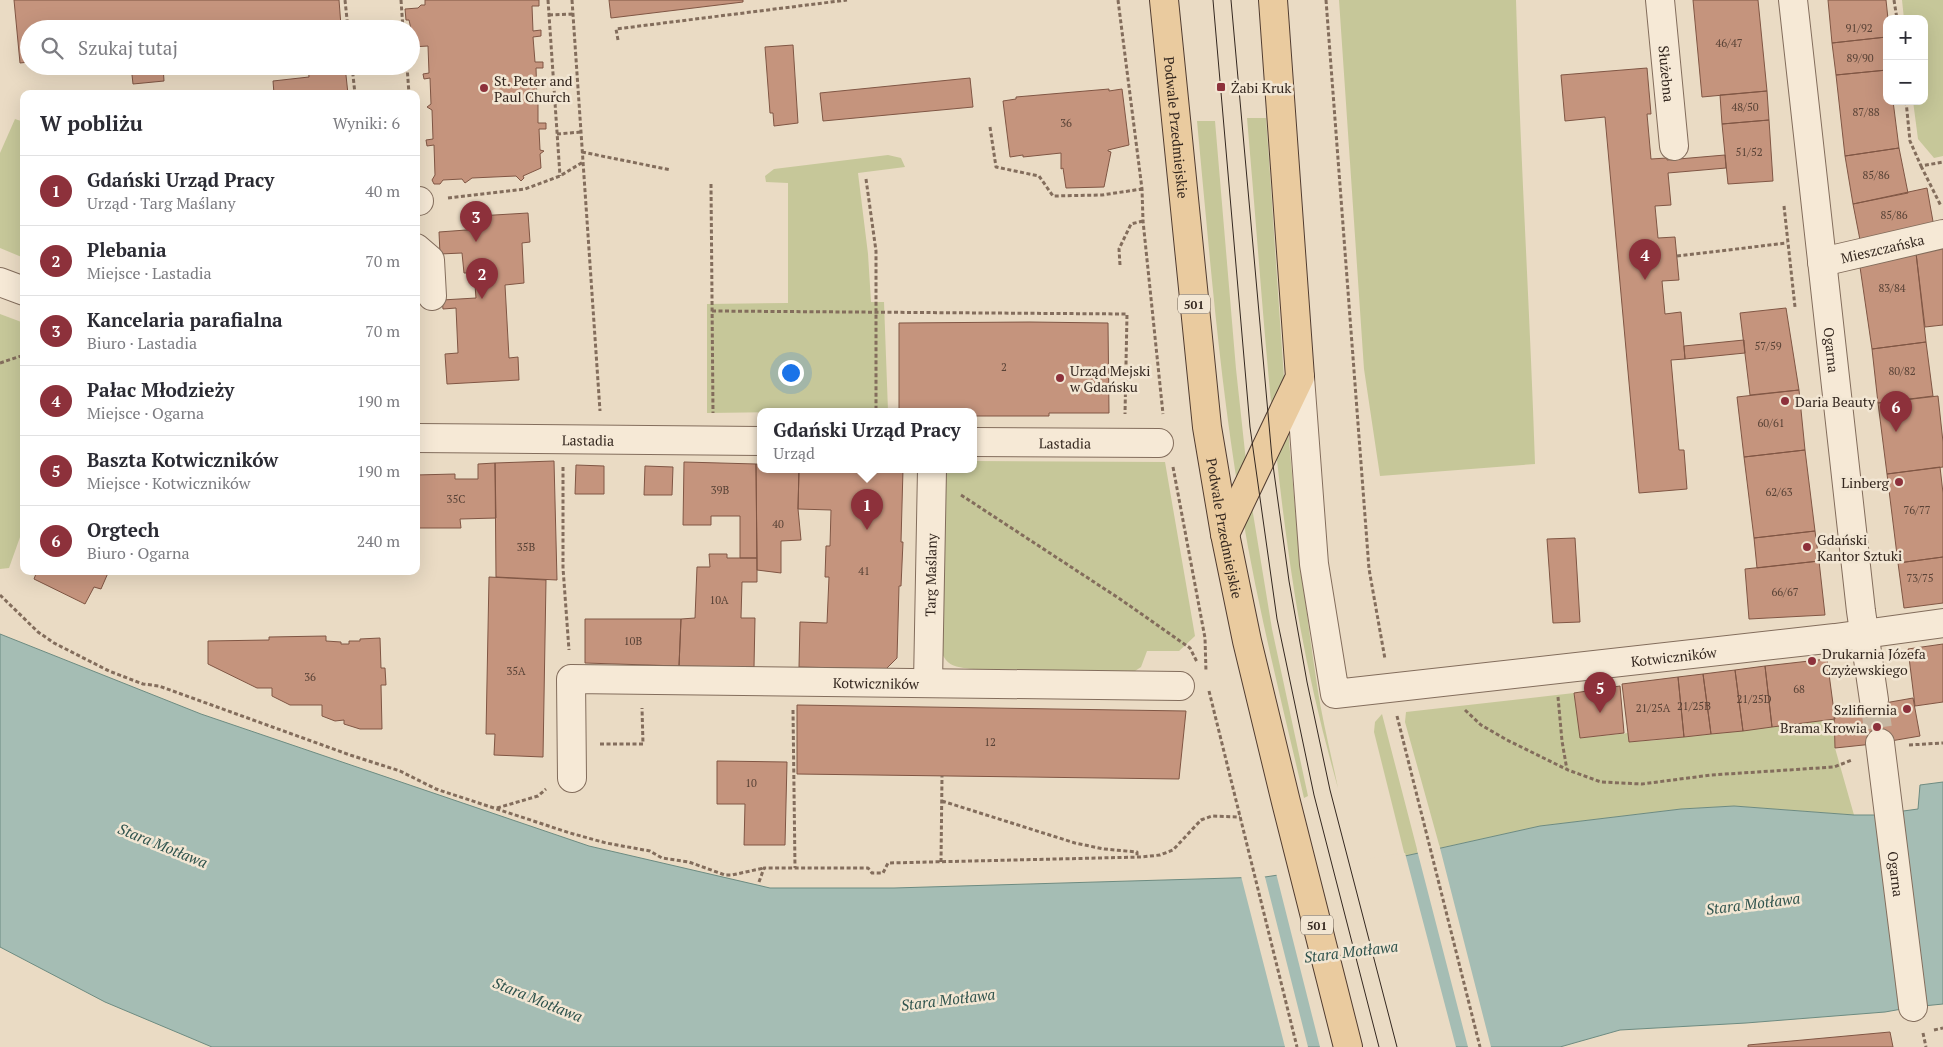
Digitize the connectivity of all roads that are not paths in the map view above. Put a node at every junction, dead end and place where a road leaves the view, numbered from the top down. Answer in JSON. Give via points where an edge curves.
{"nodes":[{"id":1,"x":1164,"y":0,"type":"edge"},
{"id":2,"x":1273,"y":0,"type":"edge"},
{"id":3,"x":1660,"y":0,"type":"edge"},
{"id":4,"x":1793,"y":0,"type":"edge"},
{"id":5,"x":1674,"y":146,"type":"dead end"},
{"id":6,"x":1943,"y":234,"type":"edge"},
{"id":7,"x":420,"y":251,"type":"edge"},
{"id":8,"x":1822,"y":262,"type":"junction"},
{"id":9,"x":0,"y":282,"type":"edge"},
{"id":10,"x":20,"y":290,"type":"edge"},
{"id":11,"x":432,"y":296,"type":"dead end"},
{"id":12,"x":1300,"y":377,"type":"junction"},
{"id":13,"x":420,"y":438,"type":"edge"},
{"id":14,"x":757,"y":441,"type":"edge"},
{"id":15,"x":977,"y":442,"type":"edge"},
{"id":16,"x":1159,"y":443,"type":"dead end"},
{"id":17,"x":932,"y":478,"type":"edge"},
{"id":18,"x":1225,"y":534,"type":"junction"},
{"id":19,"x":1943,"y":623,"type":"edge"},
{"id":20,"x":1863,"y":634,"type":"junction"},
{"id":21,"x":1191,"y":679,"type":"road end"},
{"id":22,"x":928,"y":683,"type":"junction"},
{"id":23,"x":1874,"y":700,"type":"tunnel mouth"},
{"id":24,"x":1880,"y":743,"type":"tunnel mouth"},
{"id":25,"x":560,"y":781,"type":"road end"},
{"id":26,"x":1913,"y":1007,"type":"dead end"},
{"id":27,"x":1348,"y":1047,"type":"edge"}],
"edges":[{"from":1,"to":18,"type":"main road","name":"Podwale Przedmiejskie","number":"501","via":[[1208,427]]},
{"from":2,"to":12,"type":"main road"},
{"from":3,"to":5,"type":"street","name":"Służebna"},
{"from":4,"to":8,"type":"street","name":"Ogarna"},
{"from":6,"to":8,"type":"street","name":"Mieszczańska"},
{"from":7,"to":11,"type":"street","via":[[430,260]]},
{"from":8,"to":20,"type":"street","name":"Ogarna"},
{"from":9,"to":10,"type":"street"},
{"from":12,"to":18,"type":"main road"},
{"from":12,"to":20,"type":"street","name":"Kotwiczników","via":[[1314,564],[1334,694]]},
{"from":13,"to":14,"type":"street","name":"Lastadia"},
{"from":15,"to":16,"type":"street","name":"Lastadia"},
{"from":17,"to":22,"type":"street","name":"Targ Maślany"},
{"from":18,"to":27,"type":"main road","name":"Podwale Przedmiejskie","number":"501","via":[[1286,802]]},
{"from":19,"to":20,"type":"street","name":"Kotwiczników"},
{"from":20,"to":23,"type":"street","name":"Ogarna"},
{"from":21,"to":22,"type":"street","name":"Kotwiczników"},
{"from":22,"to":25,"type":"street","name":"Kotwiczników","via":[[571,679],[572,745]]},
{"from":24,"to":26,"type":"street","name":"Ogarna"}]}
